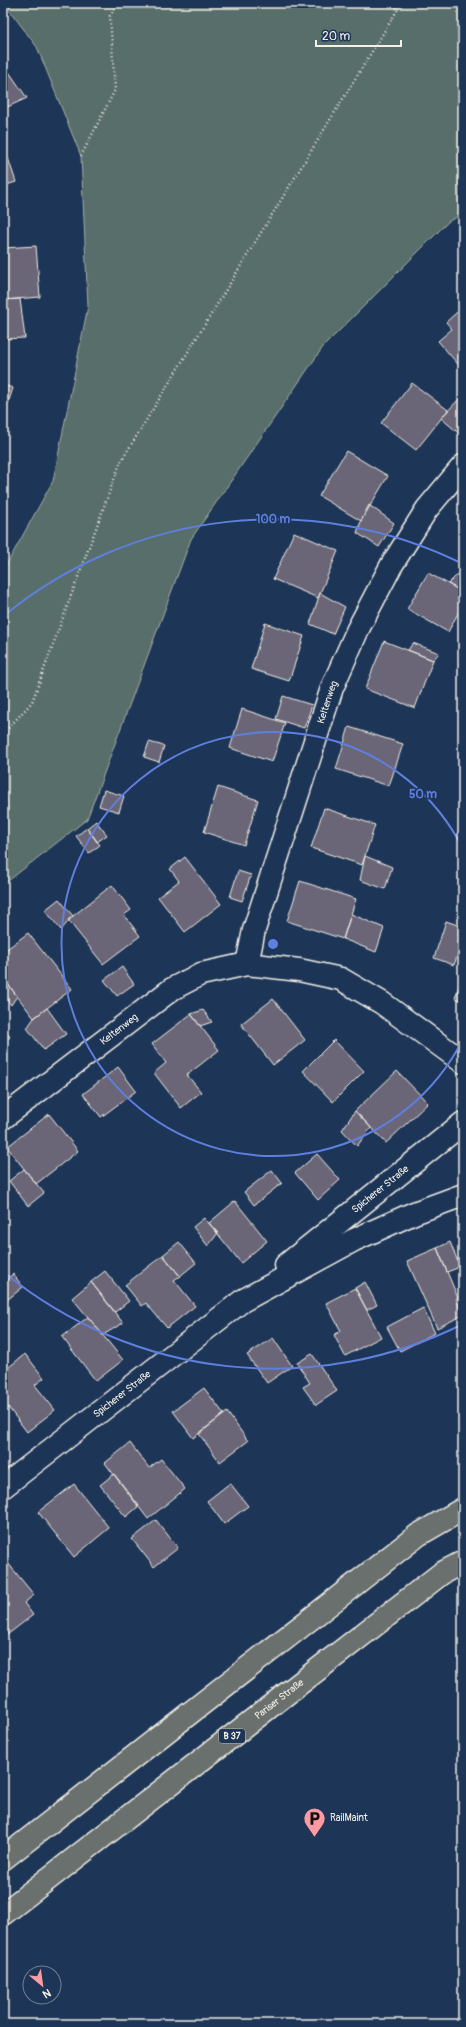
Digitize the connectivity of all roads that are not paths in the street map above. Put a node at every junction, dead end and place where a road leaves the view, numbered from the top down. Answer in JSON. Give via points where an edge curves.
{"nodes":[{"id":1,"x":463,"y":466,"type":"edge"},
{"id":2,"x":247,"y":964,"type":"junction"},
{"id":3,"x":463,"y":1062,"type":"edge"},
{"id":4,"x":3,"y":1118,"type":"edge"},
{"id":5,"x":463,"y":1123,"type":"edge"},
{"id":6,"x":463,"y":1195,"type":"edge"},
{"id":7,"x":242,"y":1301,"type":"junction"},
{"id":8,"x":3,"y":1486,"type":"edge"},
{"id":9,"x":463,"y":1509,"type":"edge"},
{"id":10,"x":463,"y":1562,"type":"edge"},
{"id":11,"x":3,"y":1859,"type":"edge"},
{"id":12,"x":3,"y":1914,"type":"edge"}],
"edges":[{"from":1,"to":2,"type":"street","name":"Keltenweg","via":[[427,509],[391,566],[358,629],[332,688],[254,930]]},
{"from":2,"to":3,"type":"street","name":"Keltenweg","via":[[299,970],[341,979],[382,1003]]},
{"from":2,"to":4,"type":"street","name":"Keltenweg","via":[[201,974],[172,989]]},
{"from":5,"to":7,"type":"street","name":"Spicherer Straße"},
{"from":6,"to":7,"type":"street","name":"Spicherer Straße","via":[[414,1213],[354,1240]]},
{"from":7,"to":8,"type":"street","name":"Spicherer Straße"},
{"from":9,"to":11,"type":"main road","via":[[418,1536]]},
{"from":10,"to":12,"type":"main road","name":"Pariser Straße","number":"B 37","via":[[435,1578]]}]}
